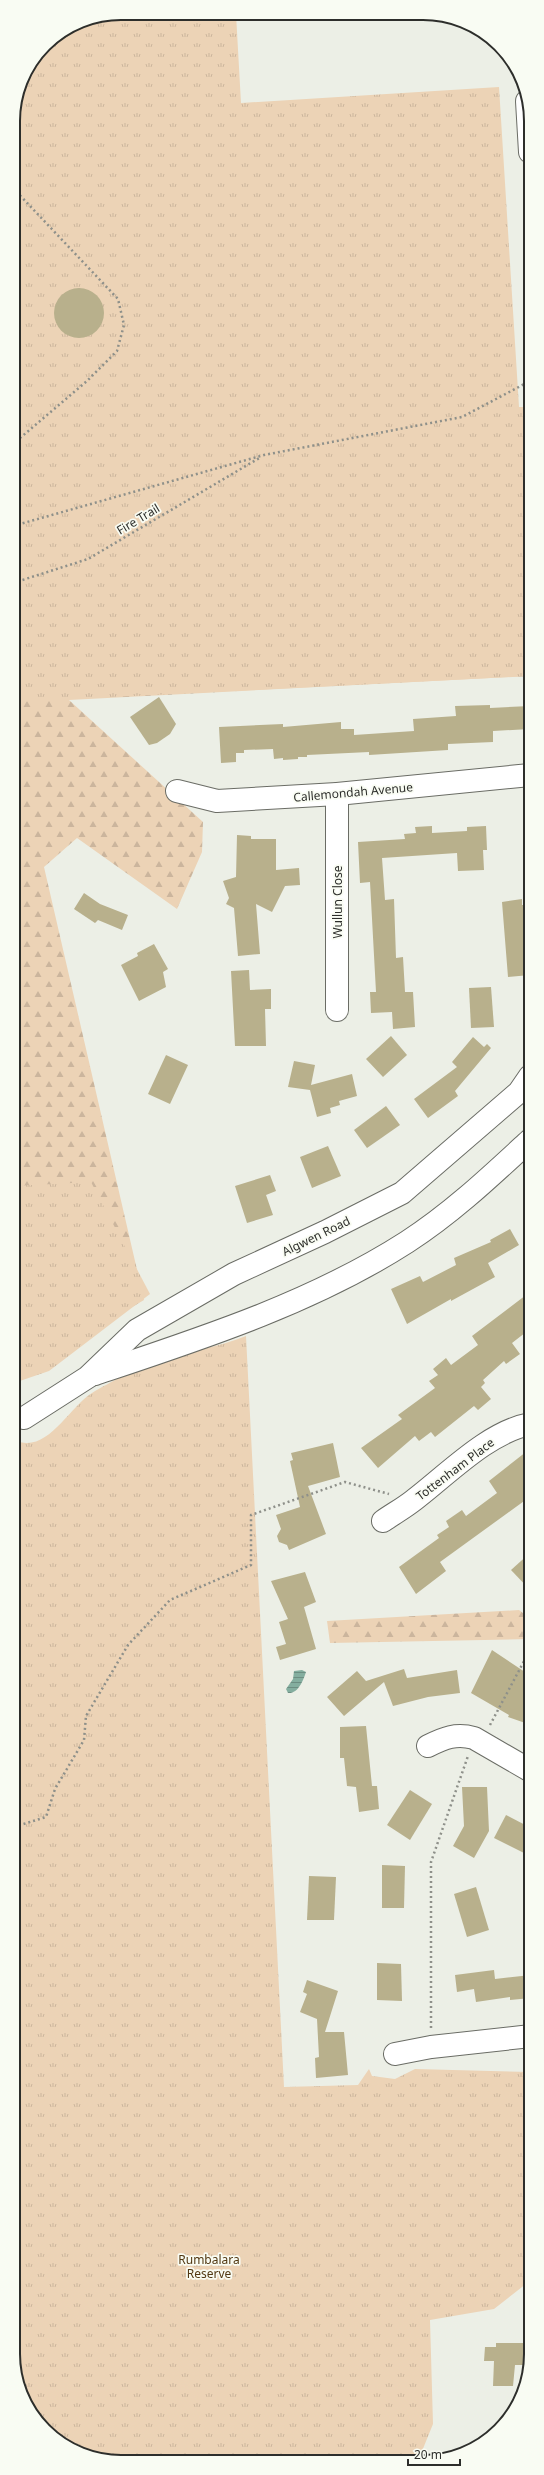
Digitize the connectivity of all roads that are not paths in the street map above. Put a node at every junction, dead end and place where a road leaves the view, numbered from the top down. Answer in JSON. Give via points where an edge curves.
{"nodes":[{"id":1,"x":524,"y":776,"type":"edge"},
{"id":2,"x":177,"y":792,"type":"dead end"},
{"id":3,"x":337,"y":794,"type":"junction"},
{"id":4,"x":337,"y":1010,"type":"dead end"},
{"id":5,"x":524,"y":1085,"type":"edge"},
{"id":6,"x":524,"y":1146,"type":"edge"},
{"id":7,"x":88,"y":1377,"type":"junction"},
{"id":8,"x":24,"y":1418,"type":"dead end"},
{"id":9,"x":524,"y":1426,"type":"edge"},
{"id":10,"x":383,"y":1521,"type":"dead end"},
{"id":11,"x":428,"y":1746,"type":"dead end"},
{"id":12,"x":524,"y":1767,"type":"edge"},
{"id":13,"x":524,"y":2037,"type":"edge"},
{"id":14,"x":395,"y":2054,"type":"dead end"}],
"edges":[{"from":1,"to":3,"type":"street","name":"Callemondah Avenue"},
{"from":2,"to":3,"type":"street","name":"Callemondah Avenue","via":[[217,801]]},
{"from":3,"to":4,"type":"street","name":"Wullun Close"},
{"from":5,"to":7,"type":"street","name":"Algwen Road","via":[[519,1092],[402,1193],[234,1274],[137,1330]]},
{"from":6,"to":7,"type":"street","name":"Algwen Road","via":[[478,1189],[407,1242],[327,1286],[254,1316]]},
{"from":7,"to":8,"type":"street","name":"Algwen Road"},
{"from":9,"to":10,"type":"street","name":"Tottenham Place","via":[[506,1433],[470,1456]]},
{"from":11,"to":12,"type":"street","via":[[454,1735],[474,1738]]},
{"from":13,"to":14,"type":"street","via":[[431,2047]]}]}
